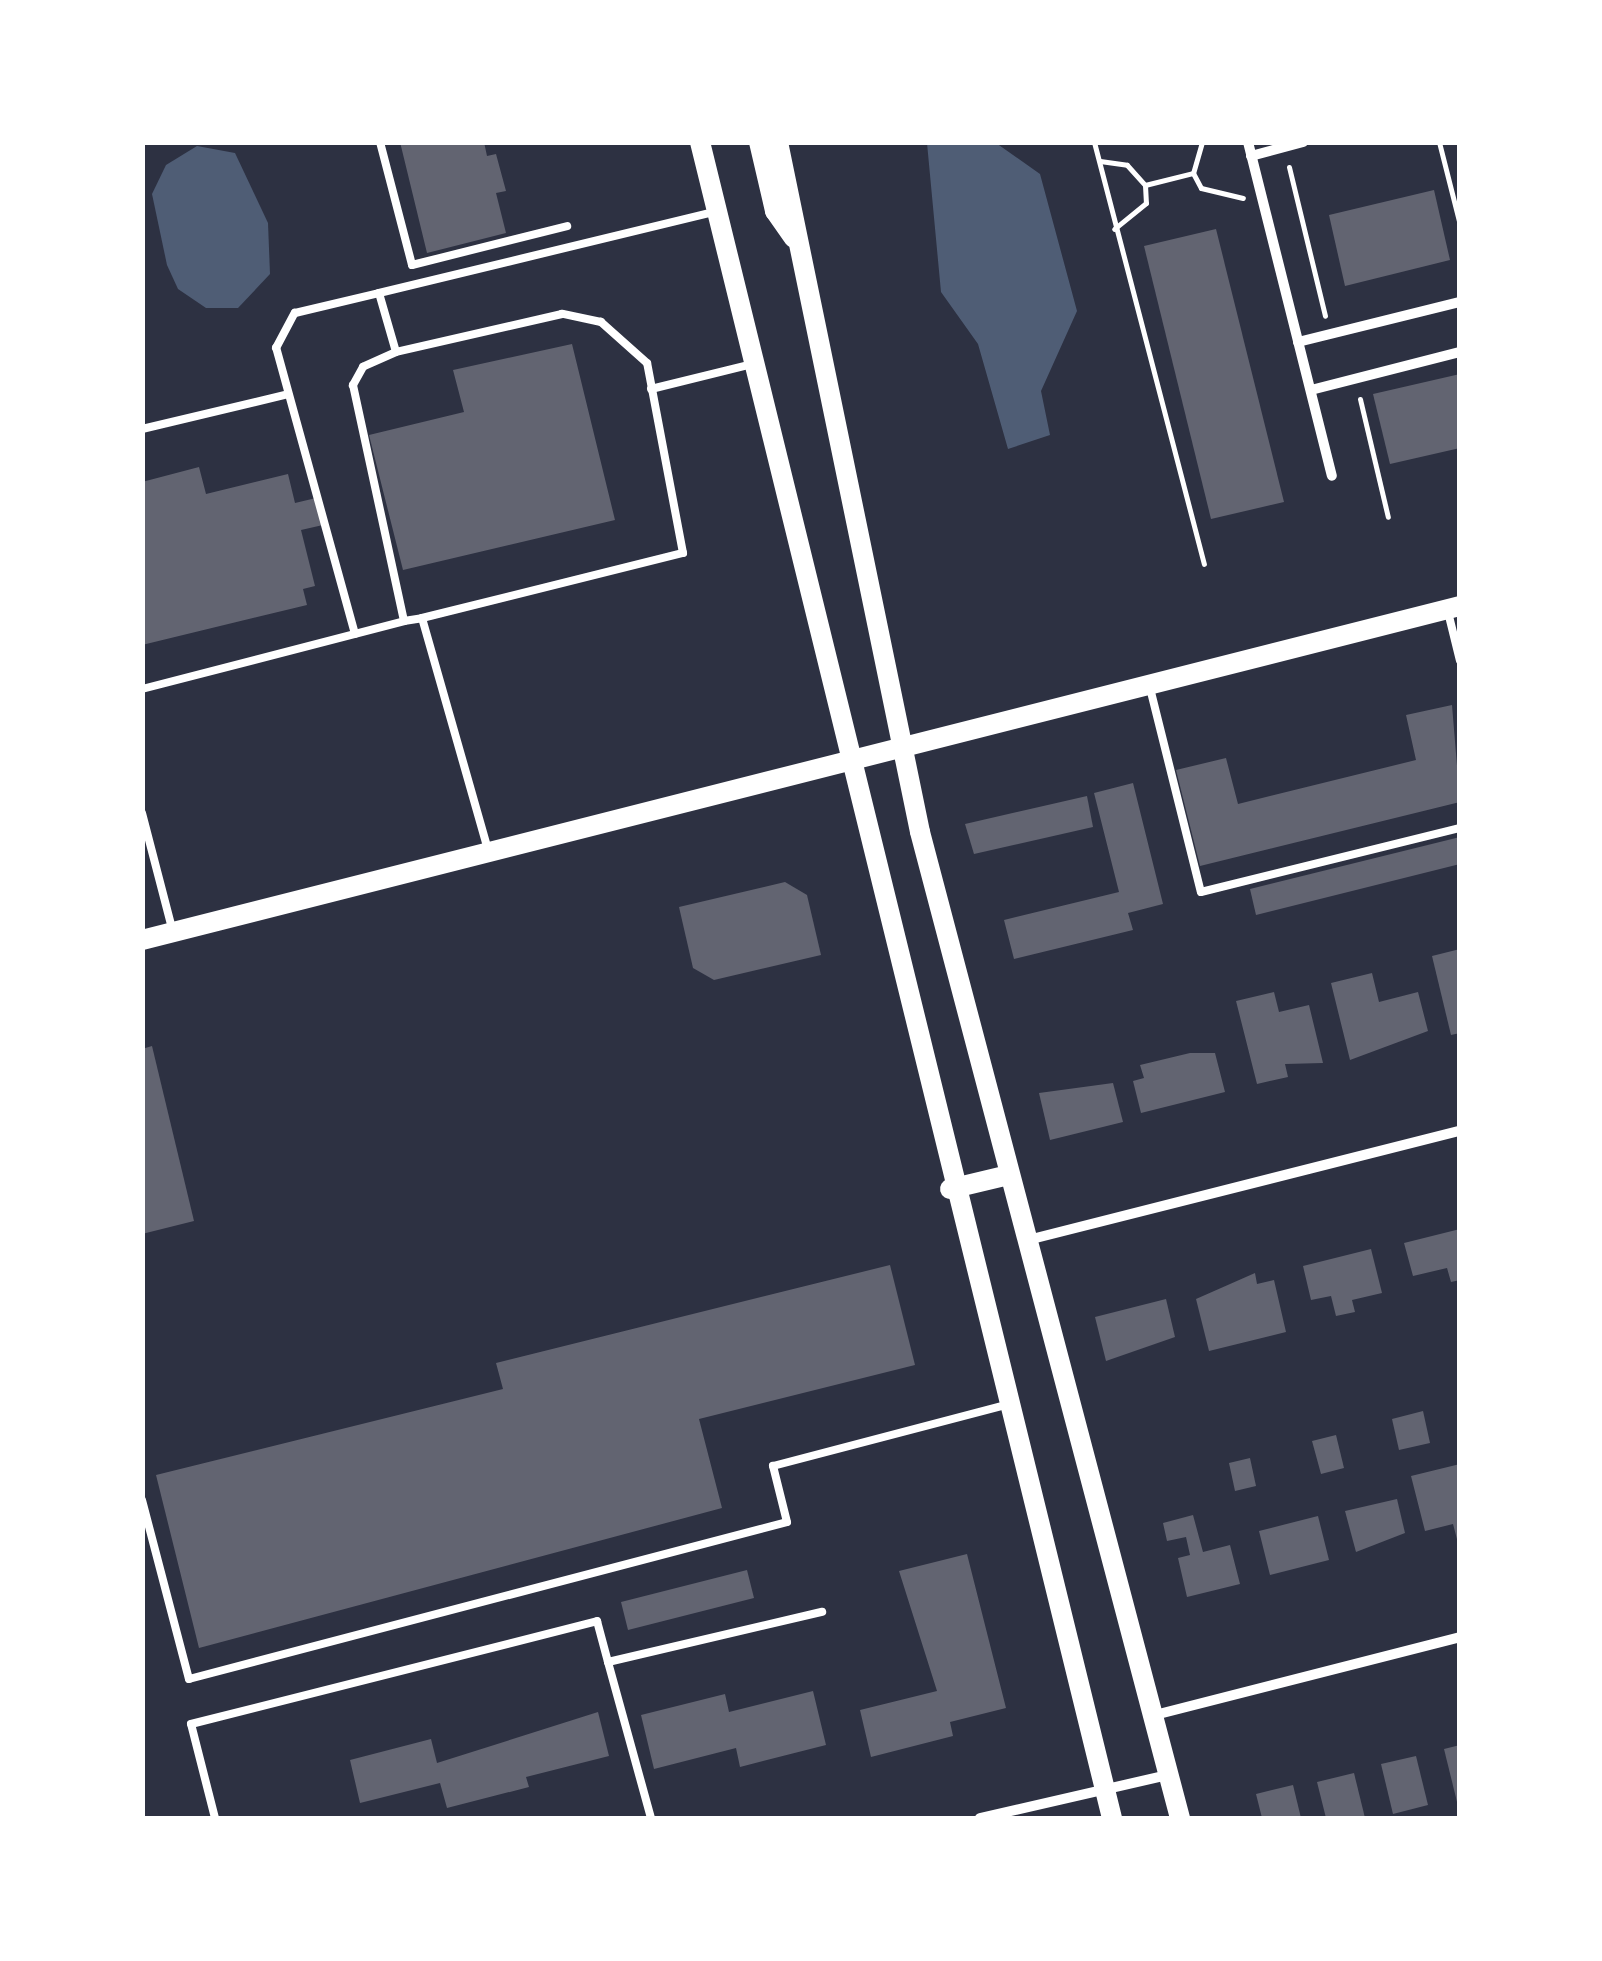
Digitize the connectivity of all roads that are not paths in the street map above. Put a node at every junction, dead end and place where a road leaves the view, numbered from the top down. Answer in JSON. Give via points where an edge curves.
{"nodes":[{"id":1,"x":380,"y":142,"type":"edge"},
{"id":2,"x":700,"y":142,"type":"edge"},
{"id":3,"x":759,"y":142,"type":"edge"},
{"id":4,"x":778,"y":142,"type":"edge"},
{"id":5,"x":1248,"y":142,"type":"edge"},
{"id":6,"x":1303,"y":142,"type":"edge"},
{"id":7,"x":1251,"y":156,"type":"junction"},
{"id":8,"x":716,"y":210,"type":"junction"},
{"id":9,"x":567,"y":226,"type":"dead end"},
{"id":10,"x":798,"y":243,"type":"junction"},
{"id":11,"x":380,"y":293,"type":"junction"},
{"id":12,"x":1460,"y":302,"type":"edge"},
{"id":13,"x":1298,"y":342,"type":"junction"},
{"id":14,"x":396,"y":352,"type":"junction"},
{"id":15,"x":1460,"y":352,"type":"edge"},
{"id":16,"x":754,"y":364,"type":"junction"},
{"id":17,"x":651,"y":389,"type":"junction"},
{"id":18,"x":1310,"y":390,"type":"junction"},
{"id":19,"x":286,"y":394,"type":"junction"},
{"id":20,"x":142,"y":429,"type":"edge"},
{"id":21,"x":1332,"y":476,"type":"dead end"},
{"id":22,"x":1453,"y":608,"type":"edge"},
{"id":23,"x":422,"y":618,"type":"junction"},
{"id":24,"x":404,"y":621,"type":"junction"},
{"id":25,"x":355,"y":634,"type":"junction"},
{"id":26,"x":1460,"y":661,"type":"edge"},
{"id":27,"x":1149,"y":684,"type":"junction"},
{"id":28,"x":142,"y":689,"type":"edge"},
{"id":29,"x":903,"y":747,"type":"junction"},
{"id":30,"x":848,"y":763,"type":"junction"},
{"id":31,"x":142,"y":813,"type":"edge"},
{"id":32,"x":1460,"y":828,"type":"edge"},
{"id":33,"x":489,"y":854,"type":"junction"},
{"id":34,"x":173,"y":932,"type":"junction"},
{"id":35,"x":142,"y":940,"type":"edge"},
{"id":36,"x":1460,"y":1131,"type":"edge"},
{"id":37,"x":1004,"y":1176,"type":"junction"},
{"id":38,"x":950,"y":1189,"type":"junction"},
{"id":39,"x":1023,"y":1242,"type":"junction"},
{"id":40,"x":1006,"y":1405,"type":"junction"},
{"id":41,"x":142,"y":1500,"type":"edge"},
{"id":42,"x":822,"y":1612,"type":"dead end"},
{"id":43,"x":1460,"y":1637,"type":"edge"},
{"id":44,"x":608,"y":1662,"type":"junction"},
{"id":45,"x":1150,"y":1716,"type":"junction"},
{"id":46,"x":1166,"y":1774,"type":"junction"},
{"id":47,"x":1103,"y":1789,"type":"junction"},
{"id":48,"x":215,"y":1818,"type":"edge"},
{"id":49,"x":650,"y":1818,"type":"edge"},
{"id":50,"x":980,"y":1818,"type":"edge"},
{"id":51,"x":1112,"y":1818,"type":"edge"},
{"id":52,"x":1180,"y":1818,"type":"edge"}],
"edges":[{"from":1,"to":9,"type":"lane","via":[[412,266]]},
{"from":2,"to":8,"type":"main road"},
{"from":3,"to":10,"type":"main road","via":[[775,211]]},
{"from":4,"to":10,"type":"main road"},
{"from":5,"to":7,"type":"street"},
{"from":6,"to":7,"type":"street"},
{"from":7,"to":13,"type":"street"},
{"from":8,"to":11,"type":"lane"},
{"from":8,"to":16,"type":"main road"},
{"from":10,"to":29,"type":"main road"},
{"from":11,"to":14,"type":"lane"},
{"from":11,"to":19,"type":"lane","via":[[295,313],[280,327]]},
{"from":12,"to":13,"type":"street"},
{"from":13,"to":18,"type":"street"},
{"from":14,"to":17,"type":"lane","via":[[562,314],[601,322],[628,341],[647,364]]},
{"from":14,"to":24,"type":"lane","via":[[363,367],[354,412]]},
{"from":15,"to":18,"type":"street"},
{"from":16,"to":17,"type":"lane"},
{"from":16,"to":30,"type":"main road"},
{"from":17,"to":23,"type":"lane","via":[[684,553]]},
{"from":18,"to":21,"type":"street"},
{"from":19,"to":20,"type":"lane"},
{"from":19,"to":25,"type":"lane"},
{"from":22,"to":26,"type":"lane"},
{"from":22,"to":27,"type":"main road"},
{"from":23,"to":24,"type":"lane"},
{"from":23,"to":33,"type":"lane"},
{"from":24,"to":25,"type":"lane"},
{"from":25,"to":28,"type":"lane"},
{"from":27,"to":29,"type":"main road"},
{"from":27,"to":32,"type":"lane","via":[[1201,892]]},
{"from":29,"to":30,"type":"main road"},
{"from":29,"to":37,"type":"main road"},
{"from":30,"to":33,"type":"main road"},
{"from":30,"to":38,"type":"main road"},
{"from":31,"to":34,"type":"lane"},
{"from":33,"to":34,"type":"main road"},
{"from":34,"to":35,"type":"main road"},
{"from":36,"to":39,"type":"street"},
{"from":37,"to":38,"type":"main road"},
{"from":37,"to":39,"type":"main road"},
{"from":38,"to":40,"type":"main road"},
{"from":39,"to":45,"type":"main road"},
{"from":40,"to":41,"type":"lane","via":[[773,1466],[787,1522],[189,1679]]},
{"from":40,"to":47,"type":"main road"},
{"from":42,"to":44,"type":"lane"},
{"from":43,"to":45,"type":"street"},
{"from":44,"to":48,"type":"lane","via":[[596,1621],[191,1724]]},
{"from":44,"to":49,"type":"lane"},
{"from":45,"to":46,"type":"main road"},
{"from":46,"to":47,"type":"street"},
{"from":46,"to":52,"type":"main road"},
{"from":47,"to":50,"type":"street"},
{"from":47,"to":51,"type":"main road"}]}
